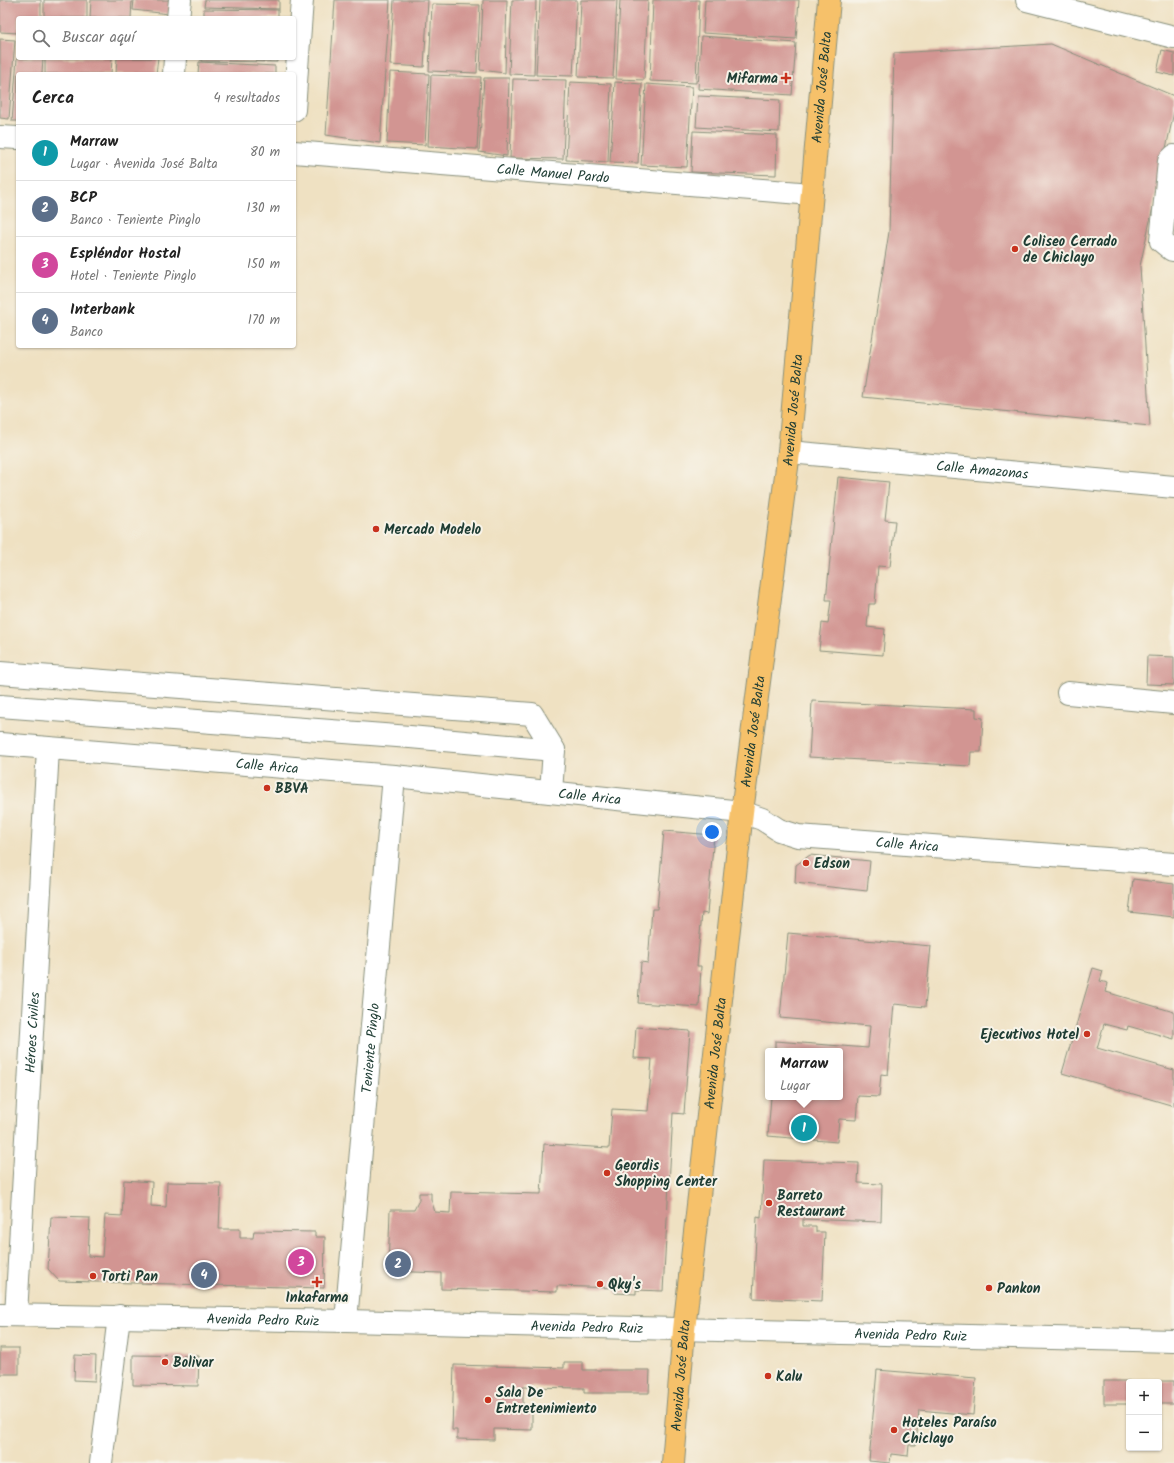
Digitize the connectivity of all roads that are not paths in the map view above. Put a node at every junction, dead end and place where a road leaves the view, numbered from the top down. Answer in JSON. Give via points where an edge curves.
{"nodes":[{"id":1,"x":180,"y":0,"type":"edge"},
{"id":2,"x":302,"y":0,"type":"edge"},
{"id":3,"x":829,"y":0,"type":"edge"},
{"id":4,"x":1027,"y":0,"type":"edge"},
{"id":5,"x":178,"y":16,"type":"edge"},
{"id":6,"x":1174,"y":37,"type":"edge"},
{"id":7,"x":175,"y":60,"type":"edge"},
{"id":8,"x":174,"y":72,"type":"edge"},
{"id":9,"x":296,"y":82,"type":"edge"},
{"id":10,"x":0,"y":137,"type":"edge"},
{"id":11,"x":16,"y":138,"type":"edge"},
{"id":12,"x":296,"y":152,"type":"edge"},
{"id":13,"x":1174,"y":156,"type":"edge"},
{"id":14,"x":812,"y":194,"type":"junction"},
{"id":15,"x":1174,"y":250,"type":"edge"},
{"id":16,"x":789,"y":452,"type":"junction"},
{"id":17,"x":1174,"y":487,"type":"edge"},
{"id":18,"x":0,"y":673,"type":"edge"},
{"id":19,"x":1068,"y":693,"type":"dead end"},
{"id":20,"x":1174,"y":702,"type":"edge"},
{"id":21,"x":0,"y":706,"type":"edge"},
{"id":22,"x":0,"y":744,"type":"edge"},
{"id":23,"x":48,"y":749,"type":"junction"},
{"id":24,"x":554,"y":750,"type":"junction"},
{"id":25,"x":394,"y":776,"type":"junction"},
{"id":26,"x":551,"y":792,"type":"junction"},
{"id":27,"x":742,"y":812,"type":"junction"},
{"id":28,"x":1174,"y":864,"type":"edge"},
{"id":29,"x":8,"y":1315,"type":"edge"},
{"id":30,"x":119,"y":1316,"type":"junction"},
{"id":31,"x":346,"y":1321,"type":"junction"},
{"id":32,"x":684,"y":1330,"type":"junction"},
{"id":33,"x":1174,"y":1341,"type":"edge"},
{"id":34,"x":101,"y":1463,"type":"edge"},
{"id":35,"x":673,"y":1463,"type":"edge"}],
"edges":[{"from":1,"to":5,"type":"street"},
{"from":2,"to":9,"type":"street"},
{"from":3,"to":14,"type":"main road","name":"Avenida José Balta"},
{"from":4,"to":6,"type":"street"},
{"from":7,"to":8,"type":"street"},
{"from":10,"to":11,"type":"street"},
{"from":12,"to":14,"type":"street","name":"Calle Manuel Pardo"},
{"from":13,"to":15,"type":"street","via":[[1169,161],[1161,241]]},
{"from":14,"to":16,"type":"main road","name":"Avenida José Balta"},
{"from":16,"to":17,"type":"street","name":"Calle Amazonas"},
{"from":16,"to":27,"type":"main road","name":"Avenida José Balta"},
{"from":18,"to":24,"type":"street","via":[[532,714]]},
{"from":19,"to":20,"type":"street"},
{"from":21,"to":24,"type":"street"},
{"from":22,"to":23,"type":"street","name":"Calle Arica"},
{"from":23,"to":25,"type":"street","name":"Calle Arica"},
{"from":23,"to":29,"type":"street","name":"Héroes Civiles"},
{"from":24,"to":26,"type":"street"},
{"from":25,"to":26,"type":"street","name":"Calle Arica"},
{"from":25,"to":31,"type":"street","name":"Teniente Pinglo"},
{"from":26,"to":27,"type":"street","name":"Calle Arica"},
{"from":27,"to":28,"type":"street","name":"Calle Arica","via":[[798,836]]},
{"from":27,"to":32,"type":"main road","name":"Avenida José Balta"},
{"from":29,"to":30,"type":"street","name":"Avenida Pedro Ruiz"},
{"from":30,"to":31,"type":"street","name":"Avenida Pedro Ruiz"},
{"from":30,"to":34,"type":"street"},
{"from":31,"to":32,"type":"street","name":"Avenida Pedro Ruiz"},
{"from":32,"to":33,"type":"street","name":"Avenida Pedro Ruiz"},
{"from":32,"to":35,"type":"main road","name":"Avenida José Balta"}]}
